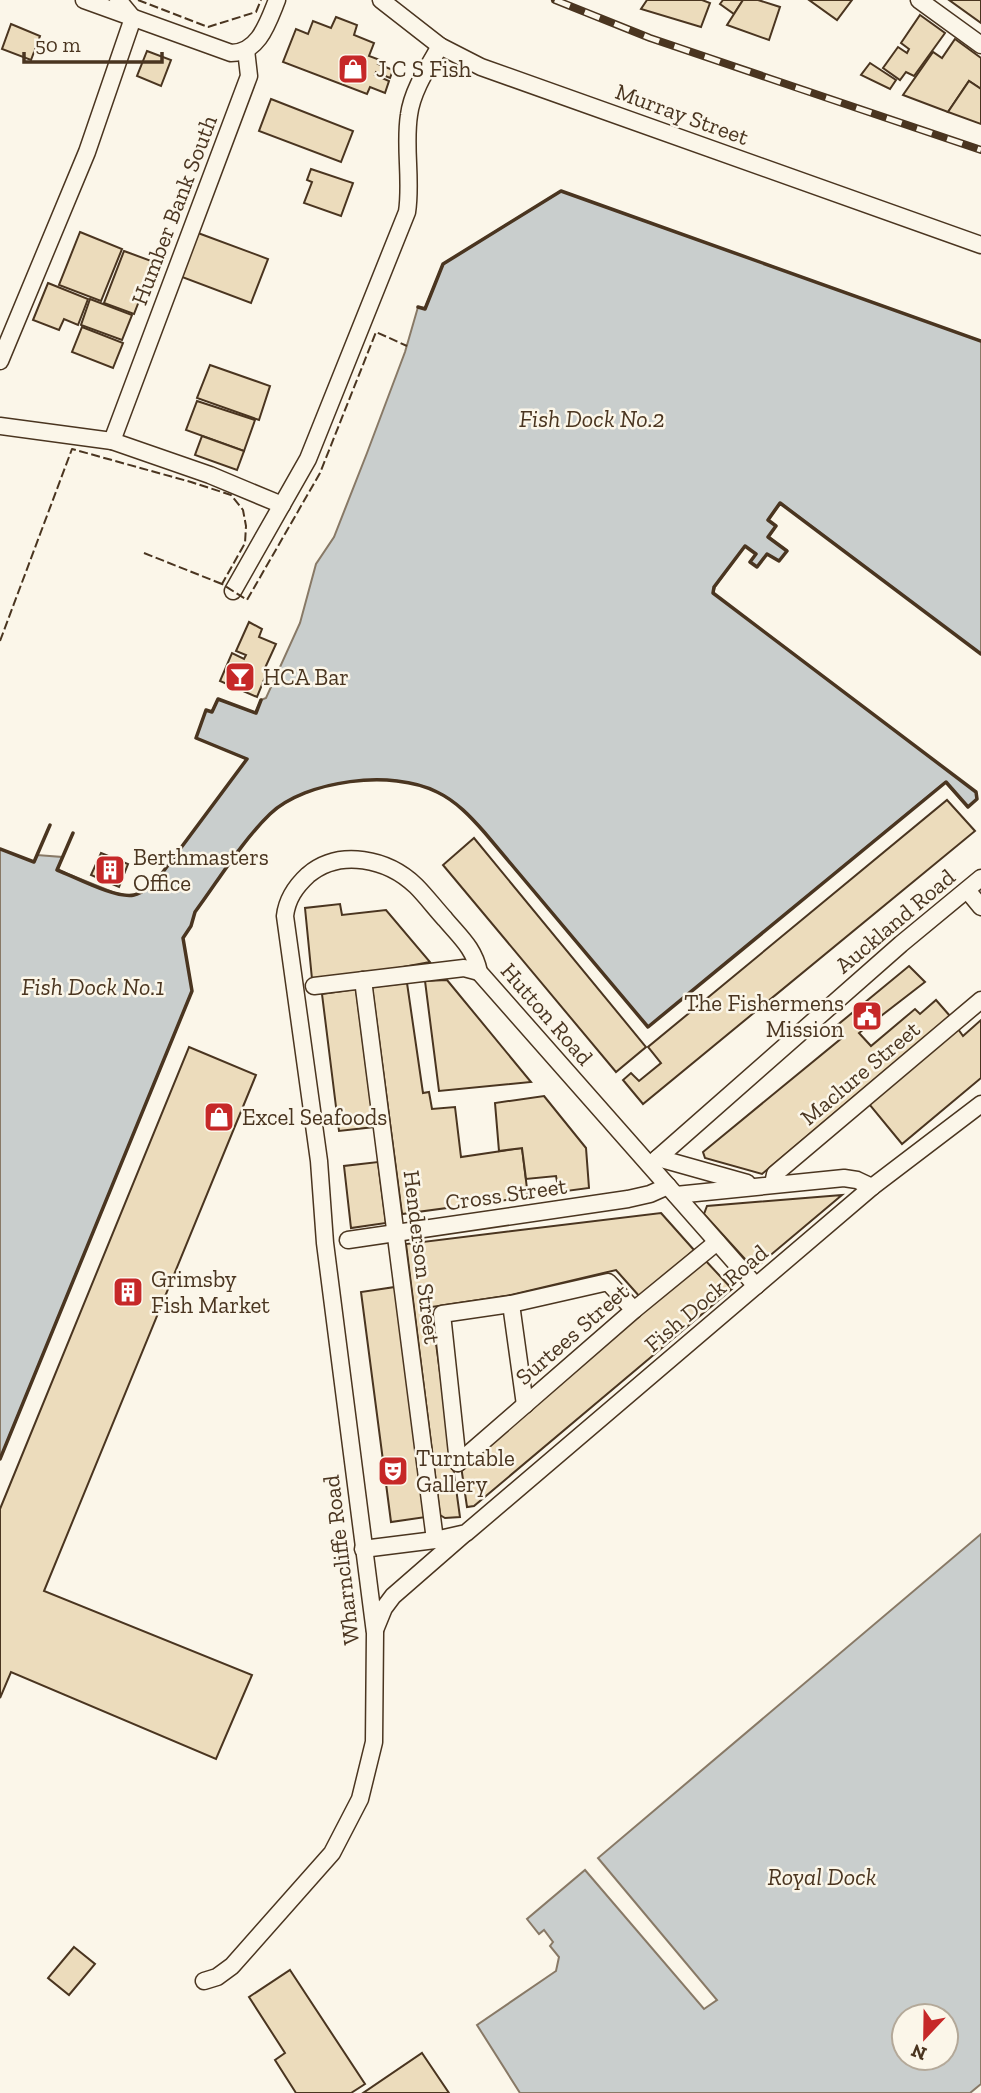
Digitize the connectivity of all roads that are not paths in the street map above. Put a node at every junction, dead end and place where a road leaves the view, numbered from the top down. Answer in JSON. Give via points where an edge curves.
{"nodes":[{"id":1,"x":85,"y":0,"type":"edge"},
{"id":2,"x":118,"y":0,"type":"edge"},
{"id":3,"x":277,"y":0,"type":"edge"},
{"id":4,"x":381,"y":0,"type":"edge"},
{"id":5,"x":919,"y":0,"type":"edge"},
{"id":6,"x":133,"y":18,"type":"junction"},
{"id":7,"x":981,"y":45,"type":"edge"},
{"id":8,"x":440,"y":46,"type":"junction"},
{"id":9,"x":246,"y":50,"type":"junction"},
{"id":10,"x":981,"y":245,"type":"edge"},
{"id":11,"x":0,"y":361,"type":"edge"},
{"id":12,"x":0,"y":426,"type":"edge"},
{"id":13,"x":111,"y":441,"type":"junction"},
{"id":14,"x":282,"y":505,"type":"junction"},
{"id":15,"x":233,"y":591,"type":"dead end"},
{"id":16,"x":981,"y":878,"type":"edge"},
{"id":17,"x":967,"y":890,"type":"junction"},
{"id":18,"x":286,"y":905,"type":"joint"},
{"id":19,"x":981,"y":906,"type":"edge"},
{"id":20,"x":479,"y":971,"type":"junction"},
{"id":21,"x":363,"y":980,"type":"junction"},
{"id":22,"x":314,"y":986,"type":"dead end"},
{"id":23,"x":981,"y":1000,"type":"edge"},
{"id":24,"x":981,"y":1104,"type":"edge"},
{"id":25,"x":654,"y":1162,"type":"junction"},
{"id":26,"x":765,"y":1185,"type":"junction"},
{"id":27,"x":872,"y":1187,"type":"junction"},
{"id":28,"x":672,"y":1190,"type":"junction"},
{"id":29,"x":397,"y":1232,"type":"junction"},
{"id":30,"x":348,"y":1240,"type":"dead end"},
{"id":31,"x":717,"y":1242,"type":"junction"},
{"id":32,"x":756,"y":1286,"type":"junction"},
{"id":33,"x":511,"y":1304,"type":"junction"},
{"id":34,"x":634,"y":1310,"type":"junction"},
{"id":35,"x":525,"y":1405,"type":"junction"},
{"id":36,"x":466,"y":1533,"type":"junction"},
{"id":37,"x":435,"y":1540,"type":"junction"},
{"id":38,"x":363,"y":1549,"type":"junction"},
{"id":39,"x":374,"y":1633,"type":"junction"},
{"id":40,"x":204,"y":1981,"type":"dead end"}],
"edges":[{"from":1,"to":6,"type":"street"},
{"from":2,"to":6,"type":"street"},
{"from":3,"to":9,"type":"street","via":[[259,38]]},
{"from":4,"to":8,"type":"street","name":"Murray Street"},
{"from":5,"to":7,"type":"street"},
{"from":6,"to":9,"type":"street","via":[[231,53]]},
{"from":6,"to":11,"type":"street","via":[[87,152]]},
{"from":8,"to":10,"type":"street","name":"Murray Street","via":[[481,68]]},
{"from":8,"to":14,"type":"street","via":[[409,114],[407,212],[308,459]]},
{"from":9,"to":13,"type":"street","name":"Humber Bank South","via":[[249,76]]},
{"from":12,"to":13,"type":"street"},
{"from":13,"to":14,"type":"street"},
{"from":14,"to":15,"type":"street"},
{"from":16,"to":17,"type":"street","name":"Auckland Road"},
{"from":17,"to":19,"type":"street"},
{"from":17,"to":25,"type":"street","name":"Auckland Road"},
{"from":18,"to":20,"type":"street","name":"Hutton Road","via":[[302,881],[326,865],[354,859],[388,867],[416,886],[433,905],[475,954]]},
{"from":18,"to":38,"type":"street","name":"Wharncliffe Road"},
{"from":20,"to":21,"type":"street","via":[[464,968]]},
{"from":20,"to":25,"type":"street","name":"Hutton Road"},
{"from":21,"to":22,"type":"street"},
{"from":21,"to":29,"type":"street","name":"Henderson Street"},
{"from":23,"to":26,"type":"street","name":"Maclure Street"},
{"from":24,"to":27,"type":"street","name":"Fish Dock Road"},
{"from":25,"to":26,"type":"street","name":"Cross Street"},
{"from":25,"to":28,"type":"street","name":"Hutton Road"},
{"from":26,"to":27,"type":"street","name":"Cross Street","via":[[844,1178]]},
{"from":26,"to":28,"type":"street","name":"Cross Street"},
{"from":27,"to":32,"type":"street","name":"Fish Dock Road"},
{"from":28,"to":29,"type":"street","name":"Cross Street"},
{"from":28,"to":31,"type":"street","name":"Hutton Road"},
{"from":29,"to":30,"type":"street","name":"Cross Street"},
{"from":29,"to":37,"type":"street","name":"Henderson Street"},
{"from":31,"to":32,"type":"street","name":"Hutton Road"},
{"from":31,"to":34,"type":"street","name":"Surtees Street"},
{"from":32,"to":36,"type":"street","name":"Fish Dock Road"},
{"from":33,"to":34,"type":"street","via":[[608,1282]]},
{"from":33,"to":35,"type":"street"},
{"from":33,"to":35,"type":"street","name":"Surtees Street","via":[[442,1314],[458,1462]]},
{"from":34,"to":35,"type":"street","name":"Surtees Street"},
{"from":36,"to":37,"type":"street","name":"Fish Dock Road"},
{"from":36,"to":39,"type":"street","name":"Fish Dock Road","via":[[393,1596]]},
{"from":37,"to":38,"type":"street","name":"Fish Dock Road"},
{"from":38,"to":39,"type":"street","name":"Wharncliffe Road"},
{"from":39,"to":40,"type":"street","name":"Wharncliffe Road","via":[[374,1742],[360,1799],[347,1828],[317,1872],[232,1966]]}]}
